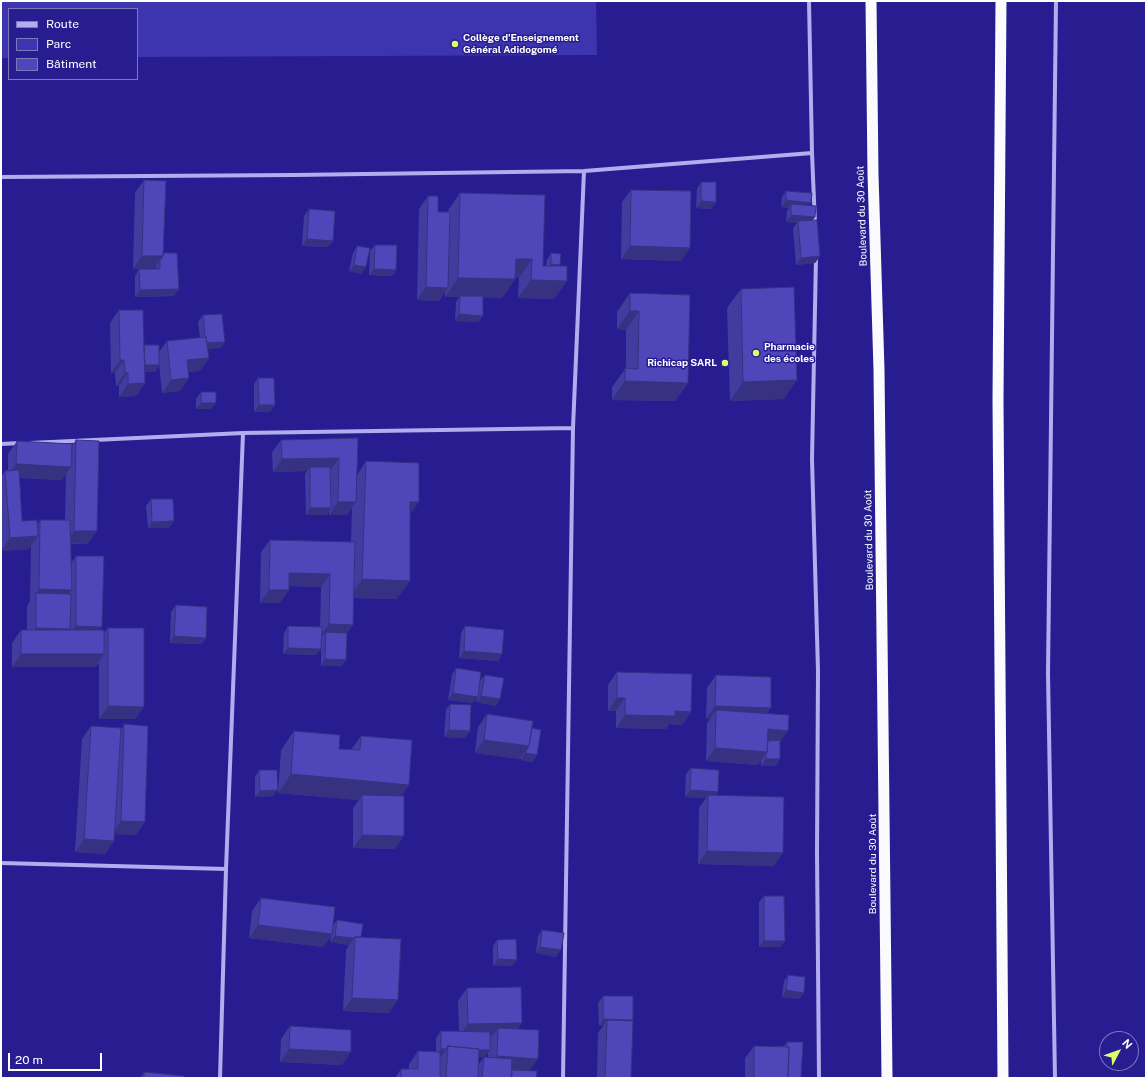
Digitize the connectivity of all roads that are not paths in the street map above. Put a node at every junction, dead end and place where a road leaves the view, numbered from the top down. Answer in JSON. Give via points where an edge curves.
{"nodes":[{"id":1,"x":809,"y":1,"type":"edge"},
{"id":2,"x":871,"y":1,"type":"edge"},
{"id":3,"x":1001,"y":1,"type":"edge"},
{"id":4,"x":1056,"y":1,"type":"edge"},
{"id":5,"x":812,"y":153,"type":"junction"},
{"id":6,"x":584,"y":171,"type":"junction"},
{"id":7,"x":1,"y":177,"type":"edge"},
{"id":8,"x":815,"y":230,"type":"edge"},
{"id":9,"x":816,"y":253,"type":"edge"},
{"id":10,"x":573,"y":428,"type":"junction"},
{"id":11,"x":243,"y":433,"type":"junction"},
{"id":12,"x":1,"y":444,"type":"edge"},
{"id":13,"x":1,"y":864,"type":"edge"},
{"id":14,"x":226,"y":869,"type":"junction"},
{"id":15,"x":220,"y":1078,"type":"edge"},
{"id":16,"x":563,"y":1078,"type":"edge"},
{"id":17,"x":819,"y":1078,"type":"edge"},
{"id":18,"x":887,"y":1078,"type":"edge"},
{"id":19,"x":1003,"y":1078,"type":"edge"},
{"id":20,"x":1055,"y":1078,"type":"edge"}],
"edges":[{"from":1,"to":5,"type":"street"},
{"from":2,"to":18,"type":"highway","name":"Boulevard du 30 Août","via":[[879,370]]},
{"from":3,"to":19,"type":"highway","via":[[998,400]]},
{"from":4,"to":20,"type":"street","via":[[1048,672]]},
{"from":5,"to":6,"type":"street"},
{"from":5,"to":8,"type":"street"},
{"from":6,"to":7,"type":"street"},
{"from":6,"to":10,"type":"street"},
{"from":9,"to":17,"type":"street","via":[[812,459],[818,671],[816,852]]},
{"from":10,"to":11,"type":"street"},
{"from":10,"to":16,"type":"street"},
{"from":11,"to":12,"type":"street"},
{"from":11,"to":14,"type":"street"},
{"from":13,"to":14,"type":"street"},
{"from":14,"to":15,"type":"street"}]}
